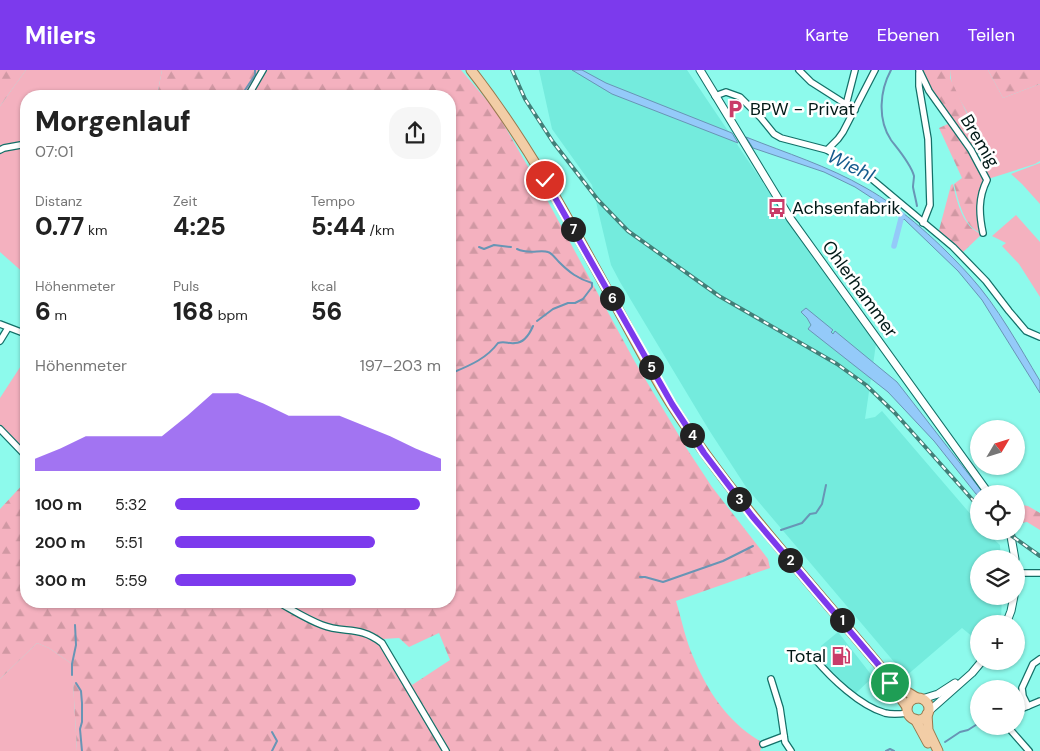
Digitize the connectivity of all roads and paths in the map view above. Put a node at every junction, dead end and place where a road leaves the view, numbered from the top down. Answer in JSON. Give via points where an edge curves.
{"nodes":[{"id":1,"x":264,"y":70,"type":"edge"},
{"id":2,"x":471,"y":70,"type":"edge"},
{"id":3,"x":700,"y":70,"type":"edge"},
{"id":4,"x":799,"y":70,"type":"edge"},
{"id":5,"x":856,"y":70,"type":"edge"},
{"id":6,"x":875,"y":70,"type":"edge"},
{"id":7,"x":919,"y":70,"type":"edge"},
{"id":8,"x":252,"y":90,"type":"edge"},
{"id":9,"x":716,"y":96,"type":"junction"},
{"id":10,"x":846,"y":105,"type":"junction"},
{"id":11,"x":855,"y":110,"type":"junction"},
{"id":12,"x":20,"y":145,"type":"edge"},
{"id":13,"x":0,"y":150,"type":"edge"},
{"id":14,"x":827,"y":150,"type":"junction"},
{"id":15,"x":923,"y":223,"type":"junction"},
{"id":16,"x":983,"y":233,"type":"dead end"},
{"id":17,"x":0,"y":324,"type":"edge"},
{"id":18,"x":8,"y":328,"type":"junction"},
{"id":19,"x":20,"y":332,"type":"edge"},
{"id":20,"x":1040,"y":337,"type":"edge"},
{"id":21,"x":0,"y":341,"type":"edge"},
{"id":22,"x":0,"y":428,"type":"edge"},
{"id":23,"x":20,"y":450,"type":"edge"},
{"id":24,"x":982,"y":485,"type":"edge"},
{"id":25,"x":1025,"y":573,"type":"edge"},
{"id":26,"x":1040,"y":573,"type":"edge"},
{"id":27,"x":289,"y":608,"type":"edge"},
{"id":28,"x":815,"y":659,"type":"dead end"},
{"id":29,"x":1040,"y":659,"type":"edge"},
{"id":30,"x":883,"y":670,"type":"junction"},
{"id":31,"x":973,"y":670,"type":"edge"},
{"id":32,"x":771,"y":680,"type":"dead end"},
{"id":33,"x":962,"y":680,"type":"junction"},
{"id":34,"x":920,"y":699,"type":"junction"},
{"id":35,"x":1040,"y":701,"type":"edge"},
{"id":36,"x":1028,"y":706,"type":"junction"},
{"id":37,"x":1025,"y":707,"type":"edge"},
{"id":38,"x":910,"y":713,"type":"junction"},
{"id":39,"x":927,"y":713,"type":"junction"},
{"id":40,"x":1015,"y":735,"type":"edge"},
{"id":41,"x":784,"y":736,"type":"junction"},
{"id":42,"x":763,"y":744,"type":"dead end"},
{"id":43,"x":446,"y":751,"type":"edge"},
{"id":44,"x":791,"y":751,"type":"edge"},
{"id":45,"x":932,"y":751,"type":"edge"},
{"id":46,"x":938,"y":751,"type":"edge"},
{"id":47,"x":1029,"y":751,"type":"edge"}],
"edges":[{"from":1,"to":8,"type":"street"},
{"from":2,"to":30,"type":"main road","via":[[535,164],[672,404],[704,453],[752,516]]},
{"from":3,"to":9,"type":"street","name":"Ohlerhammer"},
{"from":4,"to":10,"type":"street"},
{"from":5,"to":10,"type":"street"},
{"from":6,"to":11,"type":"street"},
{"from":7,"to":15,"type":"street","name":"Bremig","via":[[928,139],[930,205]]},
{"from":7,"to":16,"type":"street","name":"Bremig","via":[[929,91],[971,150],[987,180],[979,214]]},
{"from":9,"to":14,"type":"street","via":[[726,92],[740,97],[774,134]]},
{"from":9,"to":24,"type":"street","name":"Ohlerhammer","via":[[806,241]]},
{"from":10,"to":11,"type":"street"},
{"from":11,"to":14,"type":"street","via":[[838,139]]},
{"from":12,"to":13,"type":"street"},
{"from":14,"to":15,"type":"street","via":[[873,180]]},
{"from":15,"to":20,"type":"street","via":[[953,247],[986,281],[1026,331]]},
{"from":17,"to":18,"type":"street"},
{"from":18,"to":19,"type":"street"},
{"from":18,"to":21,"type":"street"},
{"from":22,"to":23,"type":"street"},
{"from":25,"to":26,"type":"street"},
{"from":27,"to":43,"type":"street","via":[[322,626],[360,631],[382,643]]},
{"from":28,"to":38,"type":"street","via":[[830,676],[878,711],[895,715]]},
{"from":29,"to":36,"type":"street","via":[[1033,664],[1022,688]]},
{"from":30,"to":34,"type":"main road","via":[[904,690]]},
{"from":30,"to":38,"type":"main road"},
{"from":31,"to":33,"type":"street"},
{"from":32,"to":41,"type":"street"},
{"from":33,"to":34,"type":"street","via":[[938,694]]},
{"from":33,"to":39,"type":"street"},
{"from":34,"to":38,"type":"main road","via":[[910,701]]},
{"from":34,"to":39,"type":"main road","via":[[928,706]]},
{"from":35,"to":36,"type":"street"},
{"from":36,"to":37,"type":"street"},
{"from":38,"to":39,"type":"main road","via":[[922,719]]},
{"from":38,"to":45,"type":"main road"},
{"from":39,"to":46,"type":"main road","via":[[928,730]]},
{"from":40,"to":47,"type":"street"},
{"from":41,"to":42,"type":"street"},
{"from":41,"to":44,"type":"street"}]}
